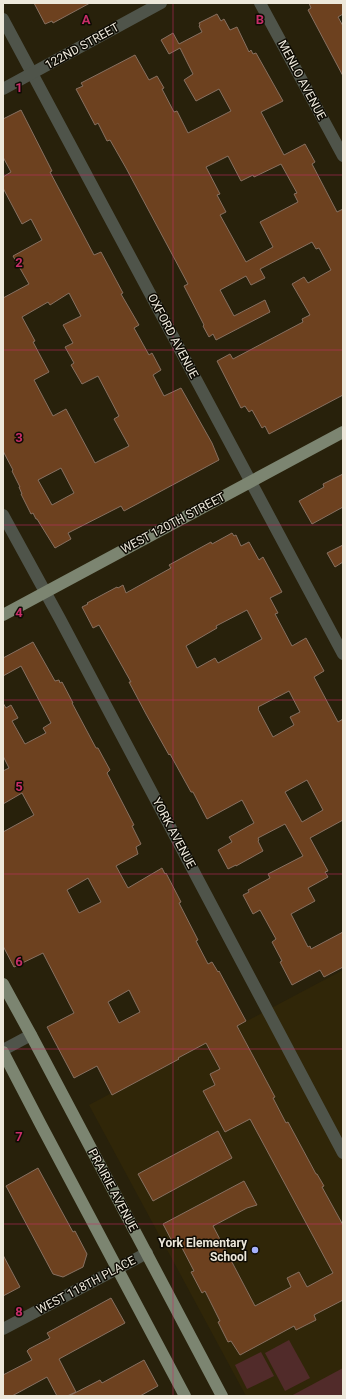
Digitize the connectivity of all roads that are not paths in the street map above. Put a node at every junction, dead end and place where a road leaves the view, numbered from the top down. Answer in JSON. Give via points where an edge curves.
{"nodes":[{"id":1,"x":161,"y":3,"type":"edge"},
{"id":2,"x":260,"y":3,"type":"edge"},
{"id":3,"x":3,"y":19,"type":"edge"},
{"id":4,"x":32,"y":73,"type":"junction"},
{"id":5,"x":3,"y":89,"type":"edge"},
{"id":6,"x":343,"y":156,"type":"edge"},
{"id":7,"x":343,"y":432,"type":"edge"},
{"id":8,"x":250,"y":481,"type":"junction"},
{"id":9,"x":3,"y":515,"type":"edge"},
{"id":10,"x":45,"y":592,"type":"junction"},
{"id":11,"x":3,"y":615,"type":"edge"},
{"id":12,"x":343,"y":654,"type":"edge"},
{"id":13,"x":3,"y":984,"type":"edge"},
{"id":14,"x":31,"y":1035,"type":"junction"},
{"id":15,"x":3,"y":1051,"type":"edge"},
{"id":16,"x":343,"y":1152,"type":"edge"},
{"id":17,"x":147,"y":1253,"type":"junction"},
{"id":18,"x":118,"y":1269,"type":"junction"},
{"id":19,"x":3,"y":1328,"type":"edge"},
{"id":20,"x":185,"y":1396,"type":"edge"},
{"id":21,"x":222,"y":1396,"type":"edge"}],
"edges":[{"from":1,"to":4,"type":"street","name":"122ND STREET"},
{"from":2,"to":6,"type":"street","name":"MENLO AVENUE"},
{"from":3,"to":4,"type":"street","name":"OXFORD AVENUE"},
{"from":4,"to":5,"type":"street","name":"122ND STREET"},
{"from":4,"to":8,"type":"street","name":"OXFORD AVENUE"},
{"from":7,"to":8,"type":"main road","name":"WEST 120TH STREET"},
{"from":8,"to":10,"type":"main road","name":"WEST 120TH STREET"},
{"from":8,"to":12,"type":"street","name":"OXFORD AVENUE"},
{"from":9,"to":10,"type":"street","name":"YORK AVENUE"},
{"from":10,"to":11,"type":"main road","name":"WEST 120TH STREET"},
{"from":10,"to":16,"type":"street","name":"YORK AVENUE"},
{"from":13,"to":14,"type":"main road","name":"PRAIRIE AVENUE"},
{"from":14,"to":15,"type":"street"},
{"from":14,"to":17,"type":"main road","name":"PRAIRIE AVENUE"},
{"from":15,"to":18,"type":"main road"},
{"from":17,"to":18,"type":"street","name":"WEST 118TH PLACE"},
{"from":17,"to":21,"type":"main road","name":"PRAIRIE AVENUE"},
{"from":18,"to":19,"type":"street","name":"WEST 118TH PLACE"},
{"from":18,"to":20,"type":"main road"}]}
